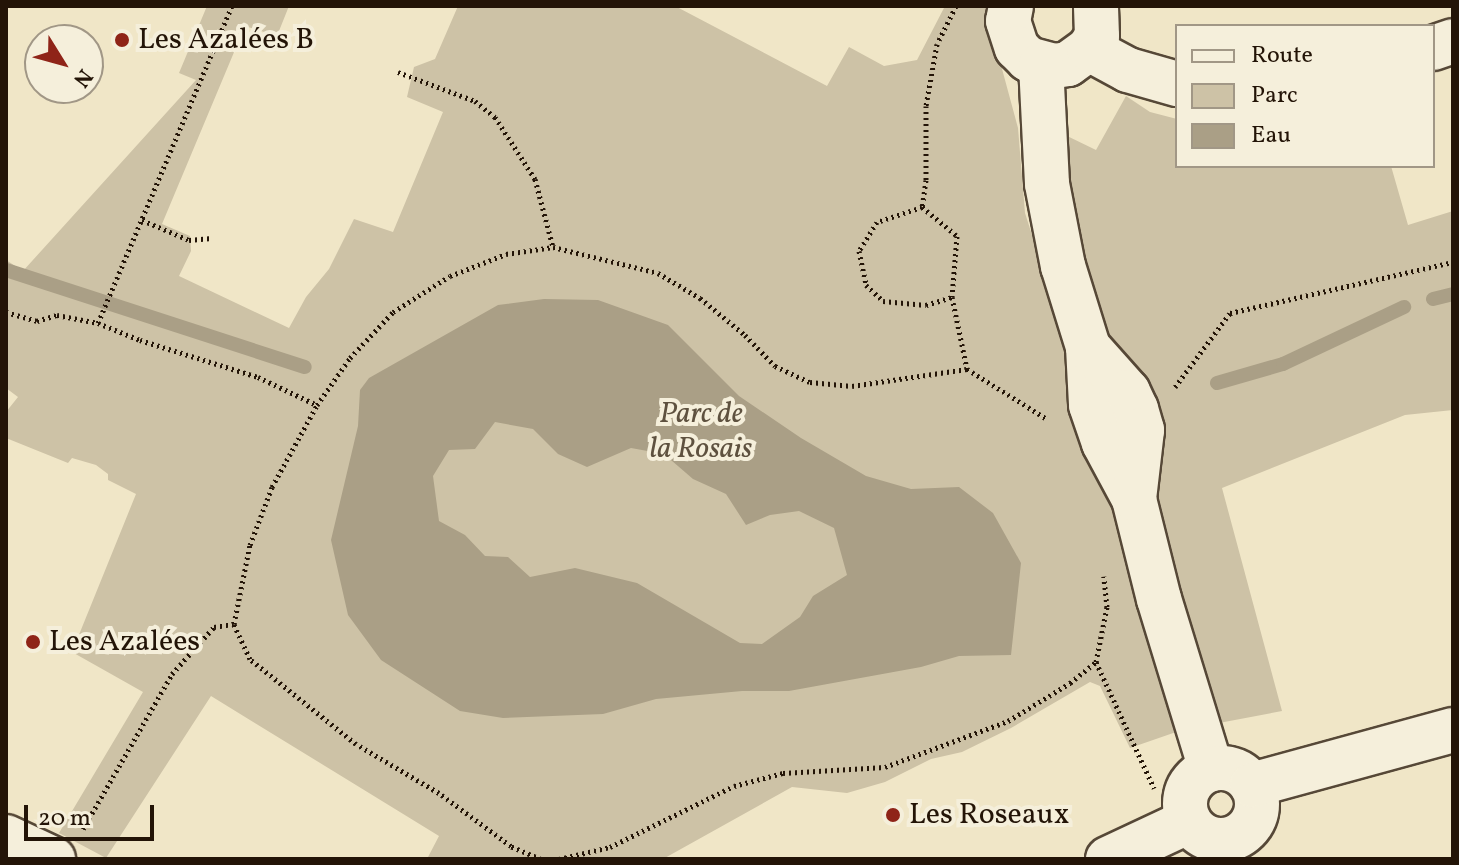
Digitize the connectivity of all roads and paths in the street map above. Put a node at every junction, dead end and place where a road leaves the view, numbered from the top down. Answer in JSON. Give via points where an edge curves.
{"nodes":[{"id":1,"x":232,"y":6,"type":"edge"},
{"id":2,"x":956,"y":6,"type":"edge"},
{"id":3,"x":1011,"y":6,"type":"edge"},
{"id":4,"x":1096,"y":6,"type":"edge"},
{"id":5,"x":1089,"y":49,"type":"junction"},
{"id":6,"x":1041,"y":65,"type":"junction"},
{"id":7,"x":398,"y":72,"type":"dead end"},
{"id":8,"x":1175,"y":83,"type":"edge"},
{"id":9,"x":922,"y":207,"type":"junction"},
{"id":10,"x":142,"y":220,"type":"junction"},
{"id":11,"x":212,"y":238,"type":"dead end"},
{"id":12,"x":553,"y":247,"type":"junction"},
{"id":13,"x":1453,"y":262,"type":"edge"},
{"id":14,"x":952,"y":297,"type":"junction"},
{"id":15,"x":6,"y":312,"type":"edge"},
{"id":16,"x":98,"y":323,"type":"junction"},
{"id":17,"x":1088,"y":347,"type":"junction"},
{"id":18,"x":967,"y":369,"type":"junction"},
{"id":19,"x":317,"y":405,"type":"junction"},
{"id":20,"x":1136,"y":409,"type":"junction"},
{"id":21,"x":1096,"y":423,"type":"junction"},
{"id":22,"x":1134,"y":499,"type":"junction"},
{"id":23,"x":1103,"y":572,"type":"dead end"},
{"id":24,"x":234,"y":624,"type":"junction"},
{"id":25,"x":1096,"y":662,"type":"junction"},
{"id":26,"x":1453,"y":730,"type":"edge"},
{"id":27,"x":1211,"y":769,"type":"junction"},
{"id":28,"x":1252,"y":785,"type":"junction"},
{"id":29,"x":1189,"y":821,"type":"junction"},
{"id":30,"x":6,"y":837,"type":"edge"},
{"id":31,"x":1245,"y":847,"type":"edge"},
{"id":32,"x":66,"y":849,"type":"edge"},
{"id":33,"x":1120,"y":853,"type":"edge"},
{"id":34,"x":541,"y":859,"type":"edge"},
{"id":35,"x":559,"y":859,"type":"edge"}],
"edges":[{"from":1,"to":10,"type":"path"},
{"from":2,"to":9,"type":"path","via":[[937,44],[926,106]]},
{"from":3,"to":6,"type":"street","via":[[1008,21],[1017,48]]},
{"from":4,"to":5,"type":"street","via":[[1097,36]]},
{"from":5,"to":6,"type":"street","via":[[1068,64]]},
{"from":5,"to":8,"type":"street","via":[[1128,70]]},
{"from":6,"to":17,"type":"street","via":[[1047,184],[1063,266]]},
{"from":7,"to":12,"type":"path","via":[[475,101],[495,117],[535,179]]},
{"from":9,"to":14,"type":"path","via":[[957,236]]},
{"from":9,"to":14,"type":"path","via":[[877,222],[859,251],[866,285],[883,301],[926,305]]},
{"from":10,"to":11,"type":"path","via":[[189,240]]},
{"from":10,"to":16,"type":"path"},
{"from":12,"to":18,"type":"path","via":[[658,273],[700,298],[775,366],[810,382],[852,386]]},
{"from":12,"to":19,"type":"path","via":[[506,254],[450,276],[393,312],[350,358]]},
{"from":13,"to":20,"type":"path","via":[[1230,313],[1166,399]]},
{"from":14,"to":18,"type":"path"},
{"from":15,"to":16,"type":"path","via":[[37,321],[57,315]]},
{"from":16,"to":19,"type":"path","via":[[258,377]]},
{"from":17,"to":20,"type":"street","via":[[1128,392]]},
{"from":17,"to":21,"type":"street"},
{"from":18,"to":21,"type":"path","via":[[1069,436]]},
{"from":19,"to":24,"type":"path","via":[[272,487],[250,545]]},
{"from":20,"to":22,"type":"street","via":[[1142,430]]},
{"from":21,"to":22,"type":"street"},
{"from":22,"to":27,"type":"street"},
{"from":23,"to":25,"type":"path","via":[[1107,607]]},
{"from":24,"to":32,"type":"path","via":[[214,627],[172,674]]},
{"from":24,"to":34,"type":"path","via":[[250,659],[356,744],[439,793],[511,846]]},
{"from":25,"to":33,"type":"path","via":[[1154,788]]},
{"from":25,"to":35,"type":"path","via":[[1008,721],[943,748],[885,767],[783,773],[734,786],[610,847]]},
{"from":26,"to":28,"type":"street"},
{"from":27,"to":28,"type":"street","via":[[1234,770]]},
{"from":27,"to":29,"type":"street","via":[[1188,790]]},
{"from":28,"to":31,"type":"street","via":[[1255,818]]},
{"from":29,"to":31,"type":"street","via":[[1206,837]]},
{"from":29,"to":33,"type":"street"},
{"from":30,"to":32,"type":"street"}]}
